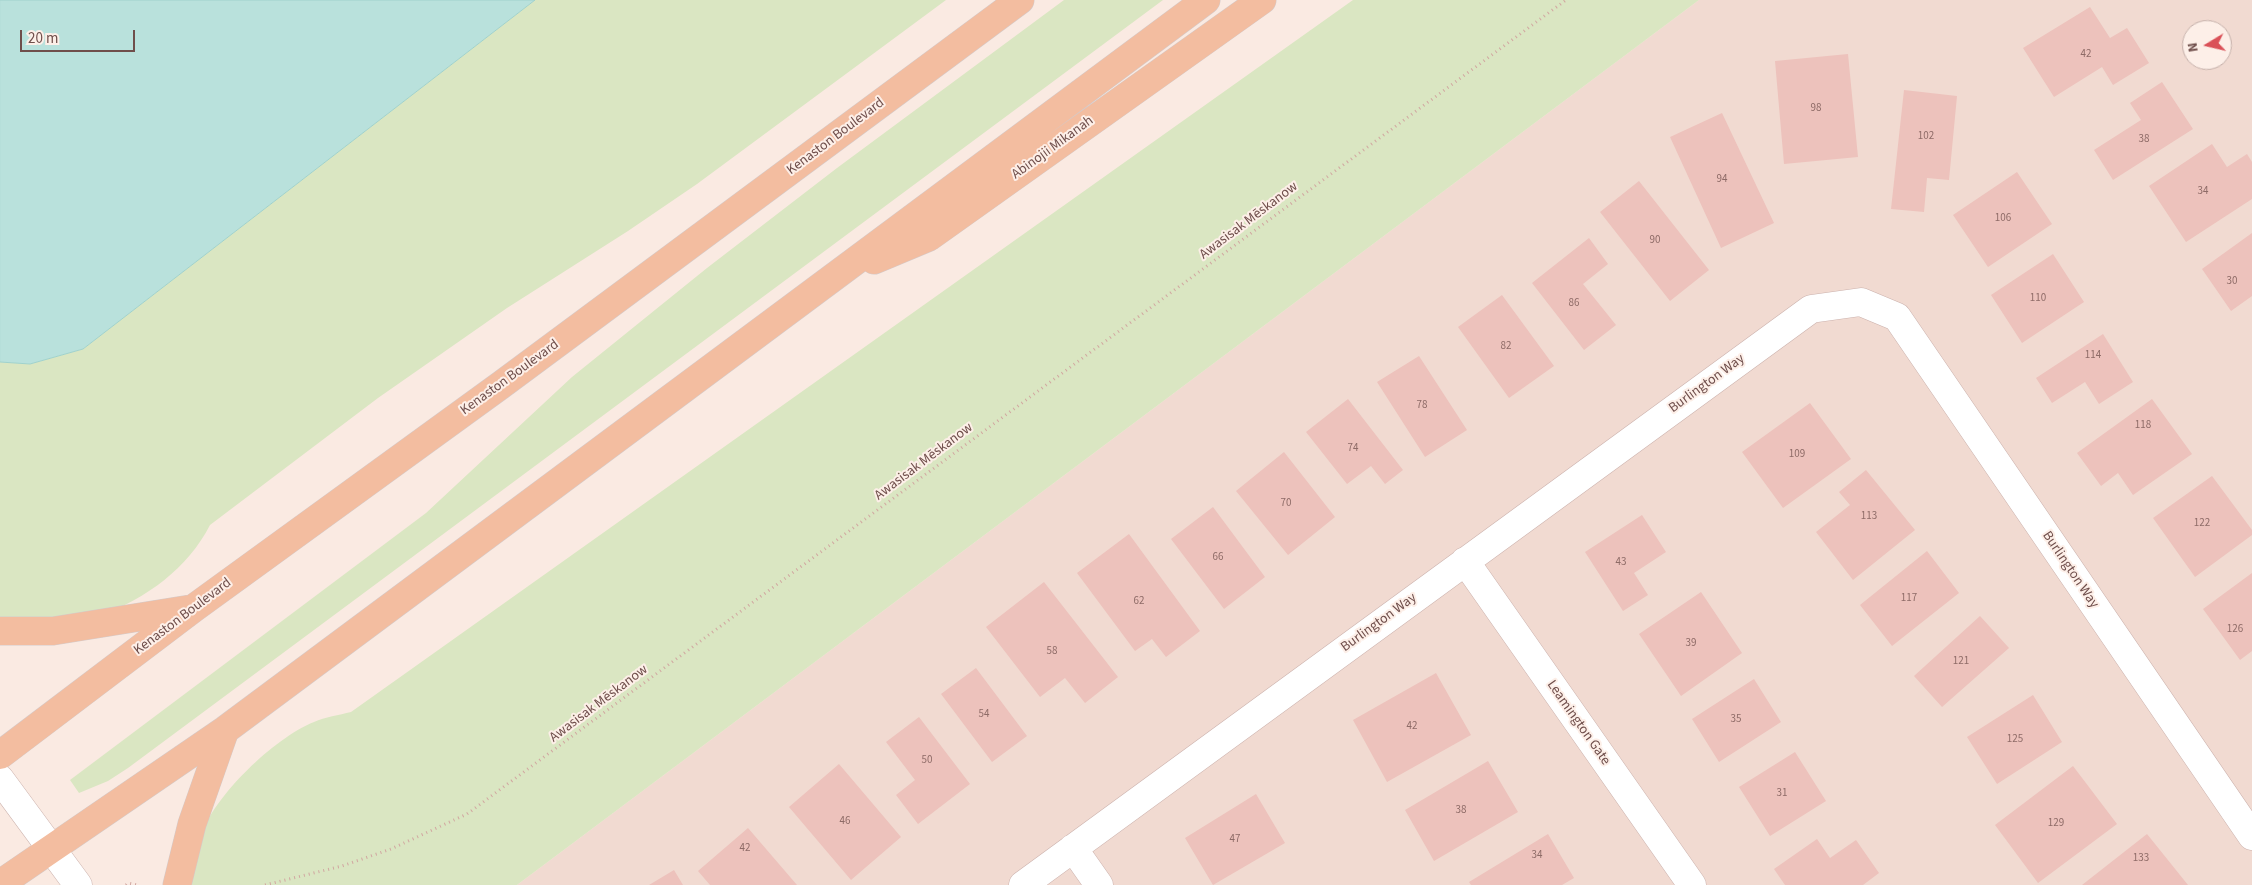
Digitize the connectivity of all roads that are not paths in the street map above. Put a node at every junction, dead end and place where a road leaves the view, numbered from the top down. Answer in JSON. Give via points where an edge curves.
{"nodes":[{"id":1,"x":1020,"y":0,"type":"edge"},
{"id":2,"x":1206,"y":0,"type":"edge"},
{"id":3,"x":1262,"y":0,"type":"edge"},
{"id":4,"x":833,"y":277,"type":"junction"},
{"id":5,"x":1465,"y":560,"type":"junction"},
{"id":6,"x":194,"y":608,"type":"junction"},
{"id":7,"x":0,"y":631,"type":"edge"},
{"id":8,"x":225,"y":730,"type":"junction"},
{"id":9,"x":0,"y":755,"type":"edge"},
{"id":10,"x":0,"y":779,"type":"edge"},
{"id":11,"x":2252,"y":836,"type":"edge"},
{"id":12,"x":52,"y":848,"type":"junction"},
{"id":13,"x":1073,"y":848,"type":"junction"},
{"id":14,"x":0,"y":884,"type":"edge"},
{"id":15,"x":78,"y":885,"type":"edge"},
{"id":16,"x":177,"y":885,"type":"edge"},
{"id":17,"x":1023,"y":885,"type":"edge"},
{"id":18,"x":1100,"y":885,"type":"edge"},
{"id":19,"x":1692,"y":885,"type":"edge"}],
"edges":[{"from":1,"to":6,"type":"main road","name":"Kenaston Boulevard"},
{"from":2,"to":4,"type":"main road"},
{"from":3,"to":4,"type":"main road","name":"Abinojii Mikanah","via":[[928,237]]},
{"from":4,"to":8,"type":"main road"},
{"from":5,"to":11,"type":"street","name":"Burlington Way","via":[[1811,309],[1861,302],[1897,317]]},
{"from":5,"to":13,"type":"street","name":"Burlington Way"},
{"from":5,"to":19,"type":"street","name":"Leamington Gate"},
{"from":6,"to":7,"type":"main road","via":[[53,631]]},
{"from":6,"to":9,"type":"main road","name":"Kenaston Boulevard"},
{"from":8,"to":12,"type":"main road"},
{"from":8,"to":16,"type":"main road","via":[[192,824]]},
{"from":10,"to":12,"type":"street"},
{"from":12,"to":14,"type":"main road"},
{"from":12,"to":15,"type":"street"},
{"from":13,"to":17,"type":"street","name":"Burlington Way"},
{"from":13,"to":18,"type":"street"}]}
